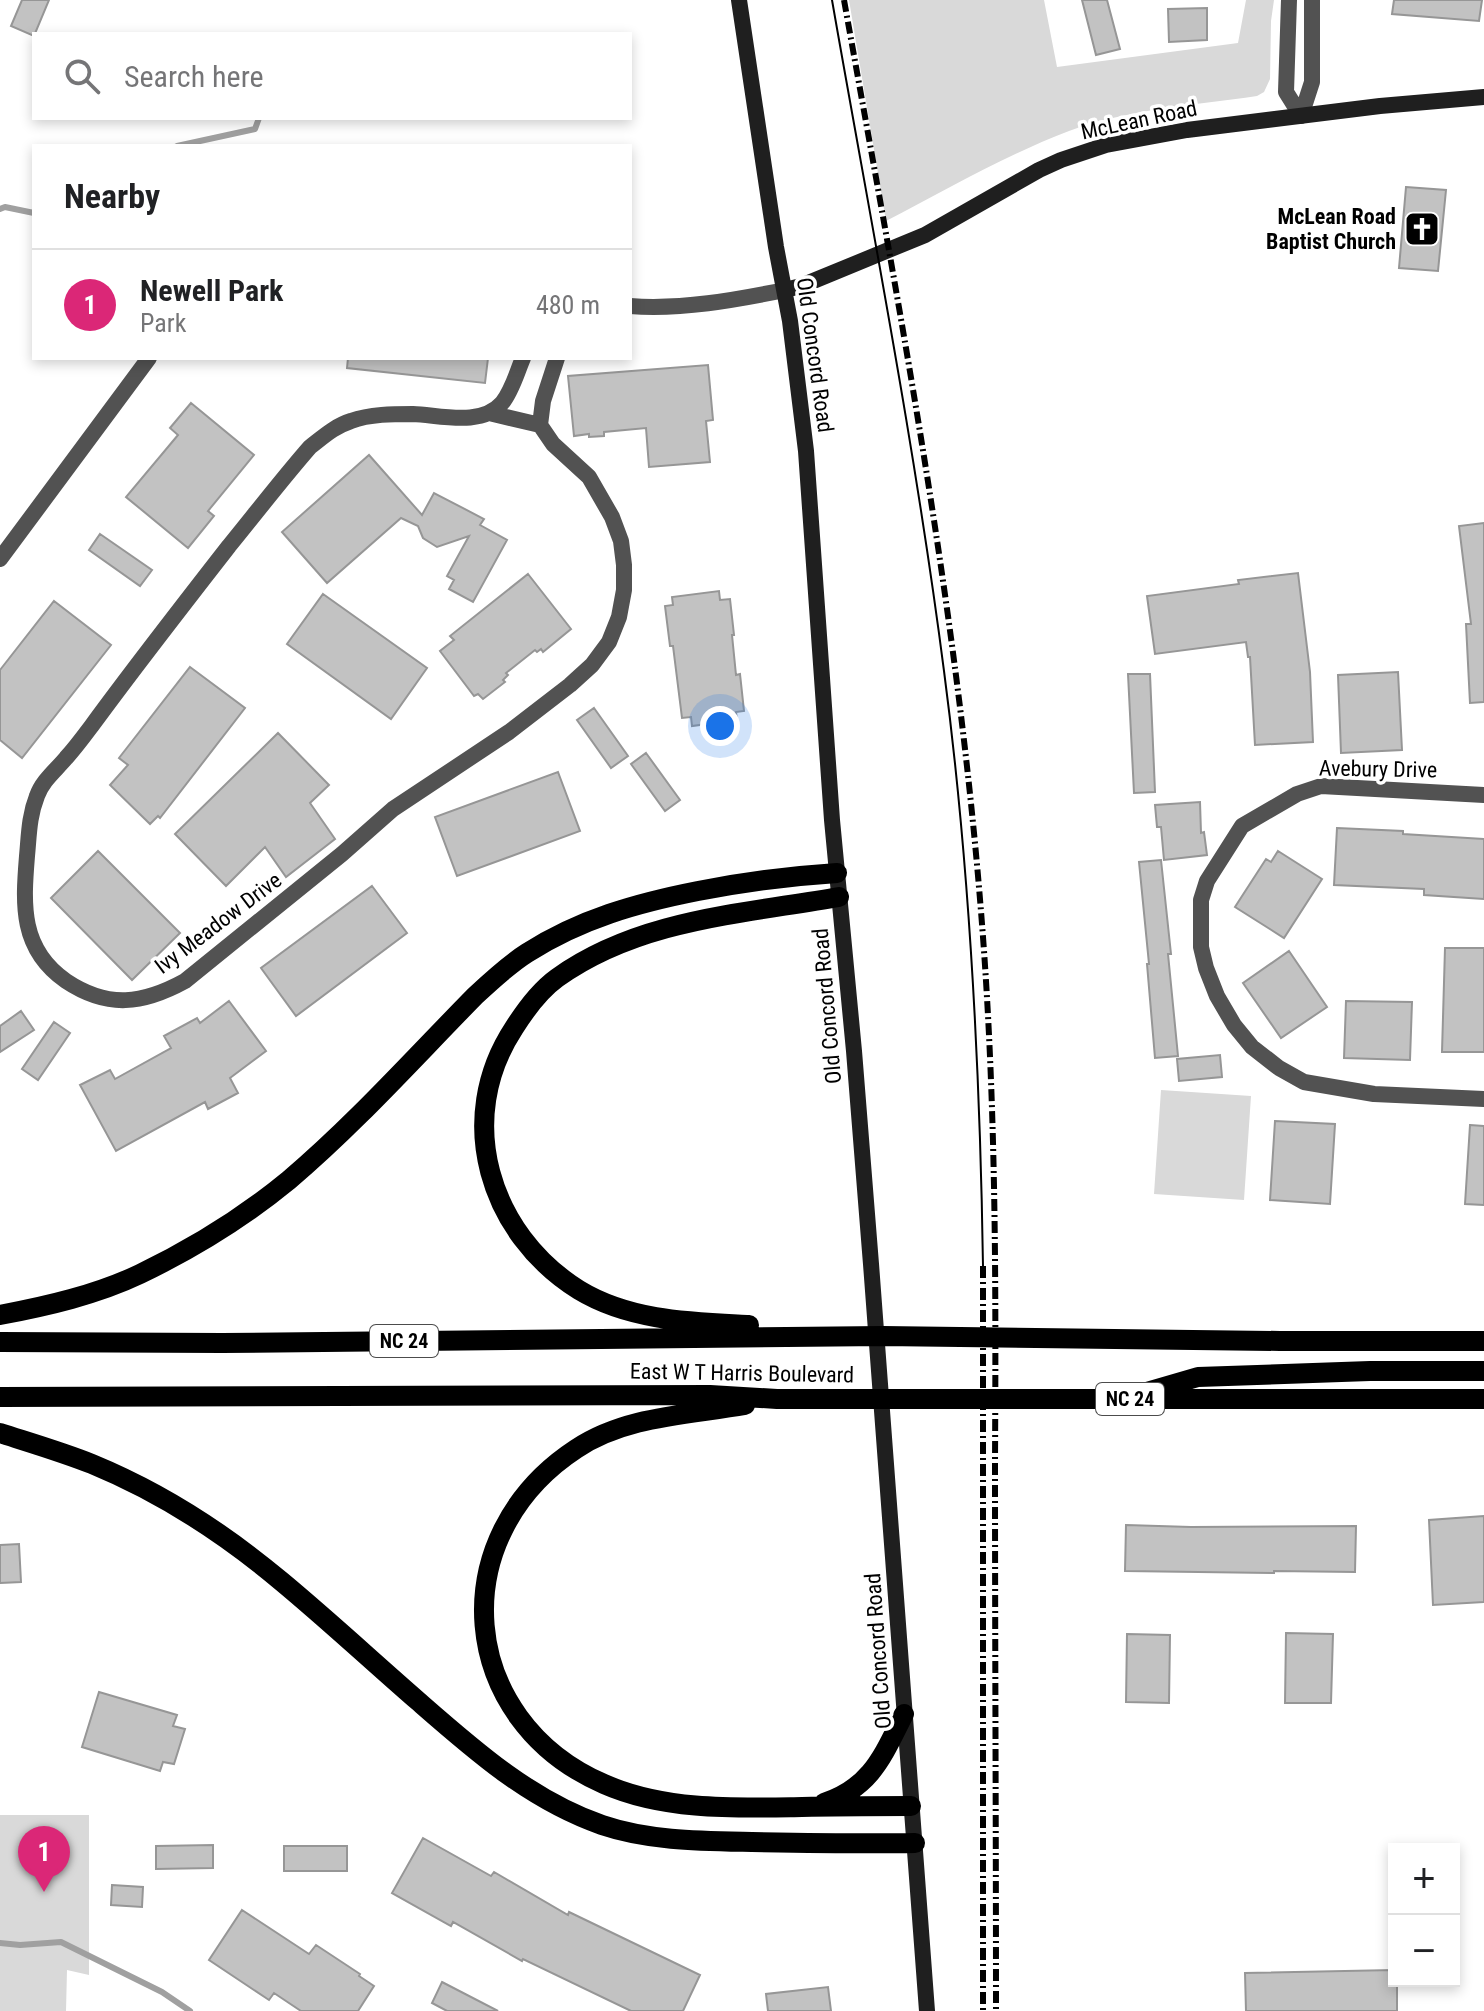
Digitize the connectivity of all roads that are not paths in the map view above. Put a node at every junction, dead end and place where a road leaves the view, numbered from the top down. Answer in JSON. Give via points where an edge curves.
{"nodes":[{"id":1,"x":739,"y":0,"type":"edge"},
{"id":2,"x":1289,"y":0,"type":"edge"},
{"id":3,"x":1312,"y":0,"type":"edge"},
{"id":4,"x":1484,"y":97,"type":"edge"},
{"id":5,"x":1301,"y":116,"type":"junction"},
{"id":6,"x":785,"y":290,"type":"junction"},
{"id":7,"x":632,"y":306,"type":"edge"},
{"id":8,"x":148,"y":360,"type":"edge"},
{"id":9,"x":522,"y":360,"type":"edge"},
{"id":10,"x":556,"y":360,"type":"edge"},
{"id":11,"x":489,"y":413,"type":"junction"},
{"id":12,"x":540,"y":425,"type":"junction"},
{"id":13,"x":0,"y":559,"type":"edge"},
{"id":14,"x":1484,"y":795,"type":"edge"},
{"id":15,"x":837,"y":873,"type":"junction"},
{"id":16,"x":839,"y":897,"type":"junction"},
{"id":17,"x":1484,"y":1099,"type":"edge"},
{"id":18,"x":0,"y":1315,"type":"edge"},
{"id":19,"x":807,"y":1337,"type":"junction"},
{"id":20,"x":1484,"y":1341,"type":"edge"},
{"id":21,"x":0,"y":1342,"type":"edge"},
{"id":22,"x":1484,"y":1371,"type":"edge"},
{"id":23,"x":0,"y":1397,"type":"edge"},
{"id":24,"x":777,"y":1399,"type":"junction"},
{"id":25,"x":1120,"y":1399,"type":"junction"},
{"id":26,"x":1484,"y":1399,"type":"edge"},
{"id":27,"x":0,"y":1433,"type":"edge"},
{"id":28,"x":904,"y":1714,"type":"junction"},
{"id":29,"x":911,"y":1806,"type":"junction"},
{"id":30,"x":812,"y":1807,"type":"junction"},
{"id":31,"x":915,"y":1843,"type":"junction"},
{"id":32,"x":927,"y":2011,"type":"edge"}],
"edges":[{"from":1,"to":6,"type":"street","name":"Old Concord Road"},
{"from":2,"to":5,"type":"street","via":[[1286,92]]},
{"from":3,"to":5,"type":"street","via":[[1312,82]]},
{"from":4,"to":5,"type":"street","name":"McLean Road"},
{"from":5,"to":6,"type":"street","name":"McLean Road","via":[[1187,130],[1094,149],[1039,170],[925,235]]},
{"from":6,"to":7,"type":"street","via":[[692,304]]},
{"from":6,"to":15,"type":"street","name":"Old Concord Road","via":[[806,451]]},
{"from":8,"to":13,"type":"street"},
{"from":9,"to":11,"type":"street","via":[[508,394]]},
{"from":10,"to":12,"type":"street"},
{"from":11,"to":12,"type":"street","name":"Ivy Meadow Drive"},
{"from":11,"to":12,"type":"street","name":"Ivy Meadow Drive","via":[[377,415],[353,420],[310,447],[46,779],[29,820],[24,909],[33,944],[66,981],[112,1000],[138,1000],[185,981],[393,809],[509,732],[592,665],[619,617],[624,590],[621,541],[594,483]]},
{"from":14,"to":17,"type":"street","name":"Avebury Drive","via":[[1321,786],[1297,794],[1242,826],[1207,881],[1201,900],[1201,947],[1217,996],[1234,1025],[1252,1047],[1304,1082],[1374,1094]]},
{"from":15,"to":16,"type":"street","name":"Old Concord Road"},
{"from":15,"to":18,"type":"main road","via":[[753,881],[655,900],[606,914],[554,938],[499,973],[318,1154],[257,1204],[137,1275],[67,1301]]},
{"from":16,"to":19,"type":"main road","via":[[673,926],[580,962],[535,998],[507,1038],[490,1079],[483,1121],[489,1173],[510,1219],[539,1258],[580,1290],[603,1303],[655,1318],[778,1326]]},
{"from":16,"to":28,"type":"street","name":"Old Concord Road"},
{"from":19,"to":20,"type":"main road","name":"East W T Harris Boulevard","number":"NC 24"},
{"from":19,"to":21,"type":"main road","name":"East W T Harris Boulevard","number":"NC 24"},
{"from":22,"to":25,"type":"main road","via":[[1198,1377]]},
{"from":23,"to":24,"type":"main road","name":"East W T Harris Boulevard","number":"NC 24"},
{"from":24,"to":25,"type":"main road","name":"East W T Harris Boulevard","number":"NC 24"},
{"from":24,"to":30,"type":"main road","via":[[630,1424],[578,1447],[555,1464],[534,1482],[502,1530],[487,1574],[485,1627],[497,1679],[520,1718],[535,1738],[581,1772],[644,1798],[737,1808]]},
{"from":25,"to":26,"type":"main road","name":"East W T Harris Boulevard","number":"NC 24"},
{"from":27,"to":31,"type":"main road","via":[[93,1465],[225,1537],[469,1746],[574,1814],[643,1835],[689,1840]]},
{"from":28,"to":29,"type":"street","name":"Old Concord Road"},
{"from":28,"to":30,"type":"main road","via":[[869,1776],[846,1794]]},
{"from":29,"to":30,"type":"main road"},
{"from":29,"to":31,"type":"street","name":"Old Concord Road"},
{"from":31,"to":32,"type":"street","name":"Old Concord Road"}]}
